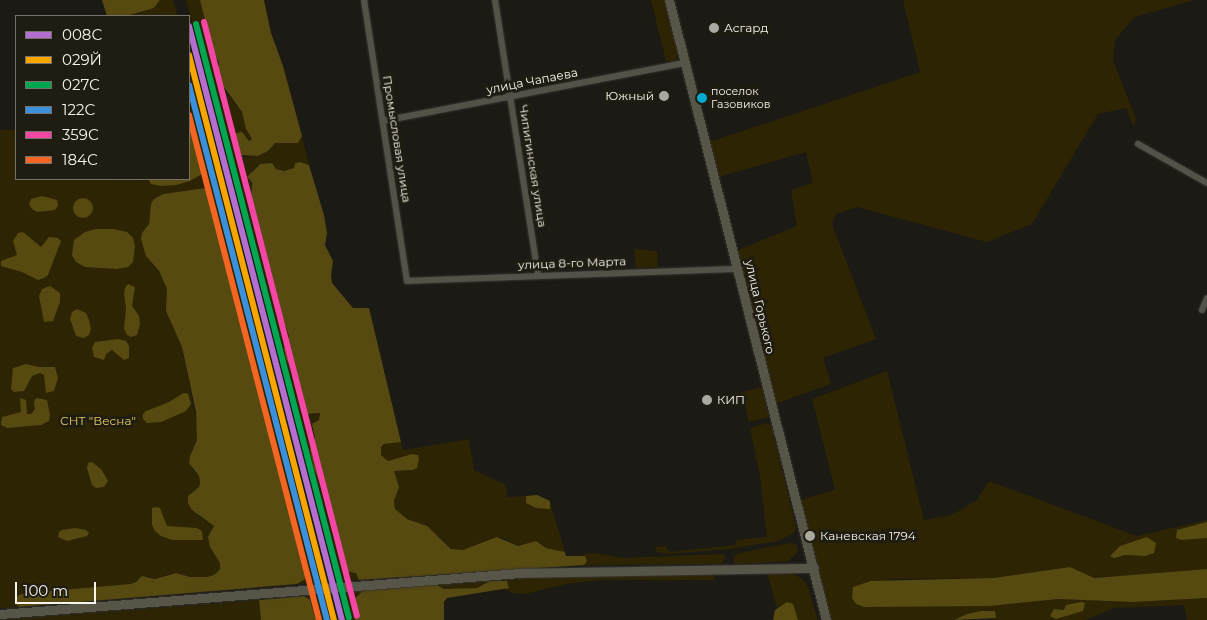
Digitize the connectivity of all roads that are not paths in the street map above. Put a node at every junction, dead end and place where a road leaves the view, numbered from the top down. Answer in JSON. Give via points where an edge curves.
{"nodes":[{"id":1,"x":364,"y":0,"type":"edge"},
{"id":2,"x":495,"y":0,"type":"edge"},
{"id":3,"x":669,"y":0,"type":"edge"},
{"id":4,"x":685,"y":63,"type":"junction"},
{"id":5,"x":511,"y":96,"type":"junction"},
{"id":6,"x":383,"y":121,"type":"junction"},
{"id":7,"x":1138,"y":144,"type":"dead end"},
{"id":8,"x":1207,"y":183,"type":"edge"},
{"id":9,"x":738,"y":269,"type":"junction"},
{"id":10,"x":538,"y":276,"type":"junction"},
{"id":11,"x":407,"y":281,"type":"joint"},
{"id":12,"x":1207,"y":298,"type":"edge"},
{"id":13,"x":1202,"y":310,"type":"dead end"},
{"id":14,"x":814,"y":568,"type":"junction"},
{"id":15,"x":0,"y":614,"type":"edge"},
{"id":16,"x":826,"y":620,"type":"edge"}],
"edges":[{"from":1,"to":6,"type":"street","name":"Промысловая улица"},
{"from":2,"to":5,"type":"street","name":"Чипигинская улица"},
{"from":3,"to":4,"type":"main road","name":"улица Горького"},
{"from":4,"to":5,"type":"street","name":"улица Чапаева"},
{"from":4,"to":9,"type":"main road","name":"улица Горького"},
{"from":5,"to":6,"type":"street","name":"улица Чапаева"},
{"from":5,"to":10,"type":"street","name":"Чипигинская улица"},
{"from":6,"to":11,"type":"street","name":"Промысловая улица"},
{"from":7,"to":8,"type":"street"},
{"from":9,"to":10,"type":"street","name":"улица 8-го Марта"},
{"from":9,"to":14,"type":"main road","name":"улица Горького"},
{"from":10,"to":11,"type":"street","name":"улица 8-го Марта"},
{"from":12,"to":13,"type":"street"},
{"from":14,"to":15,"type":"main road","via":[[572,570]]},
{"from":14,"to":16,"type":"main road","name":"улица Горького"}]}
